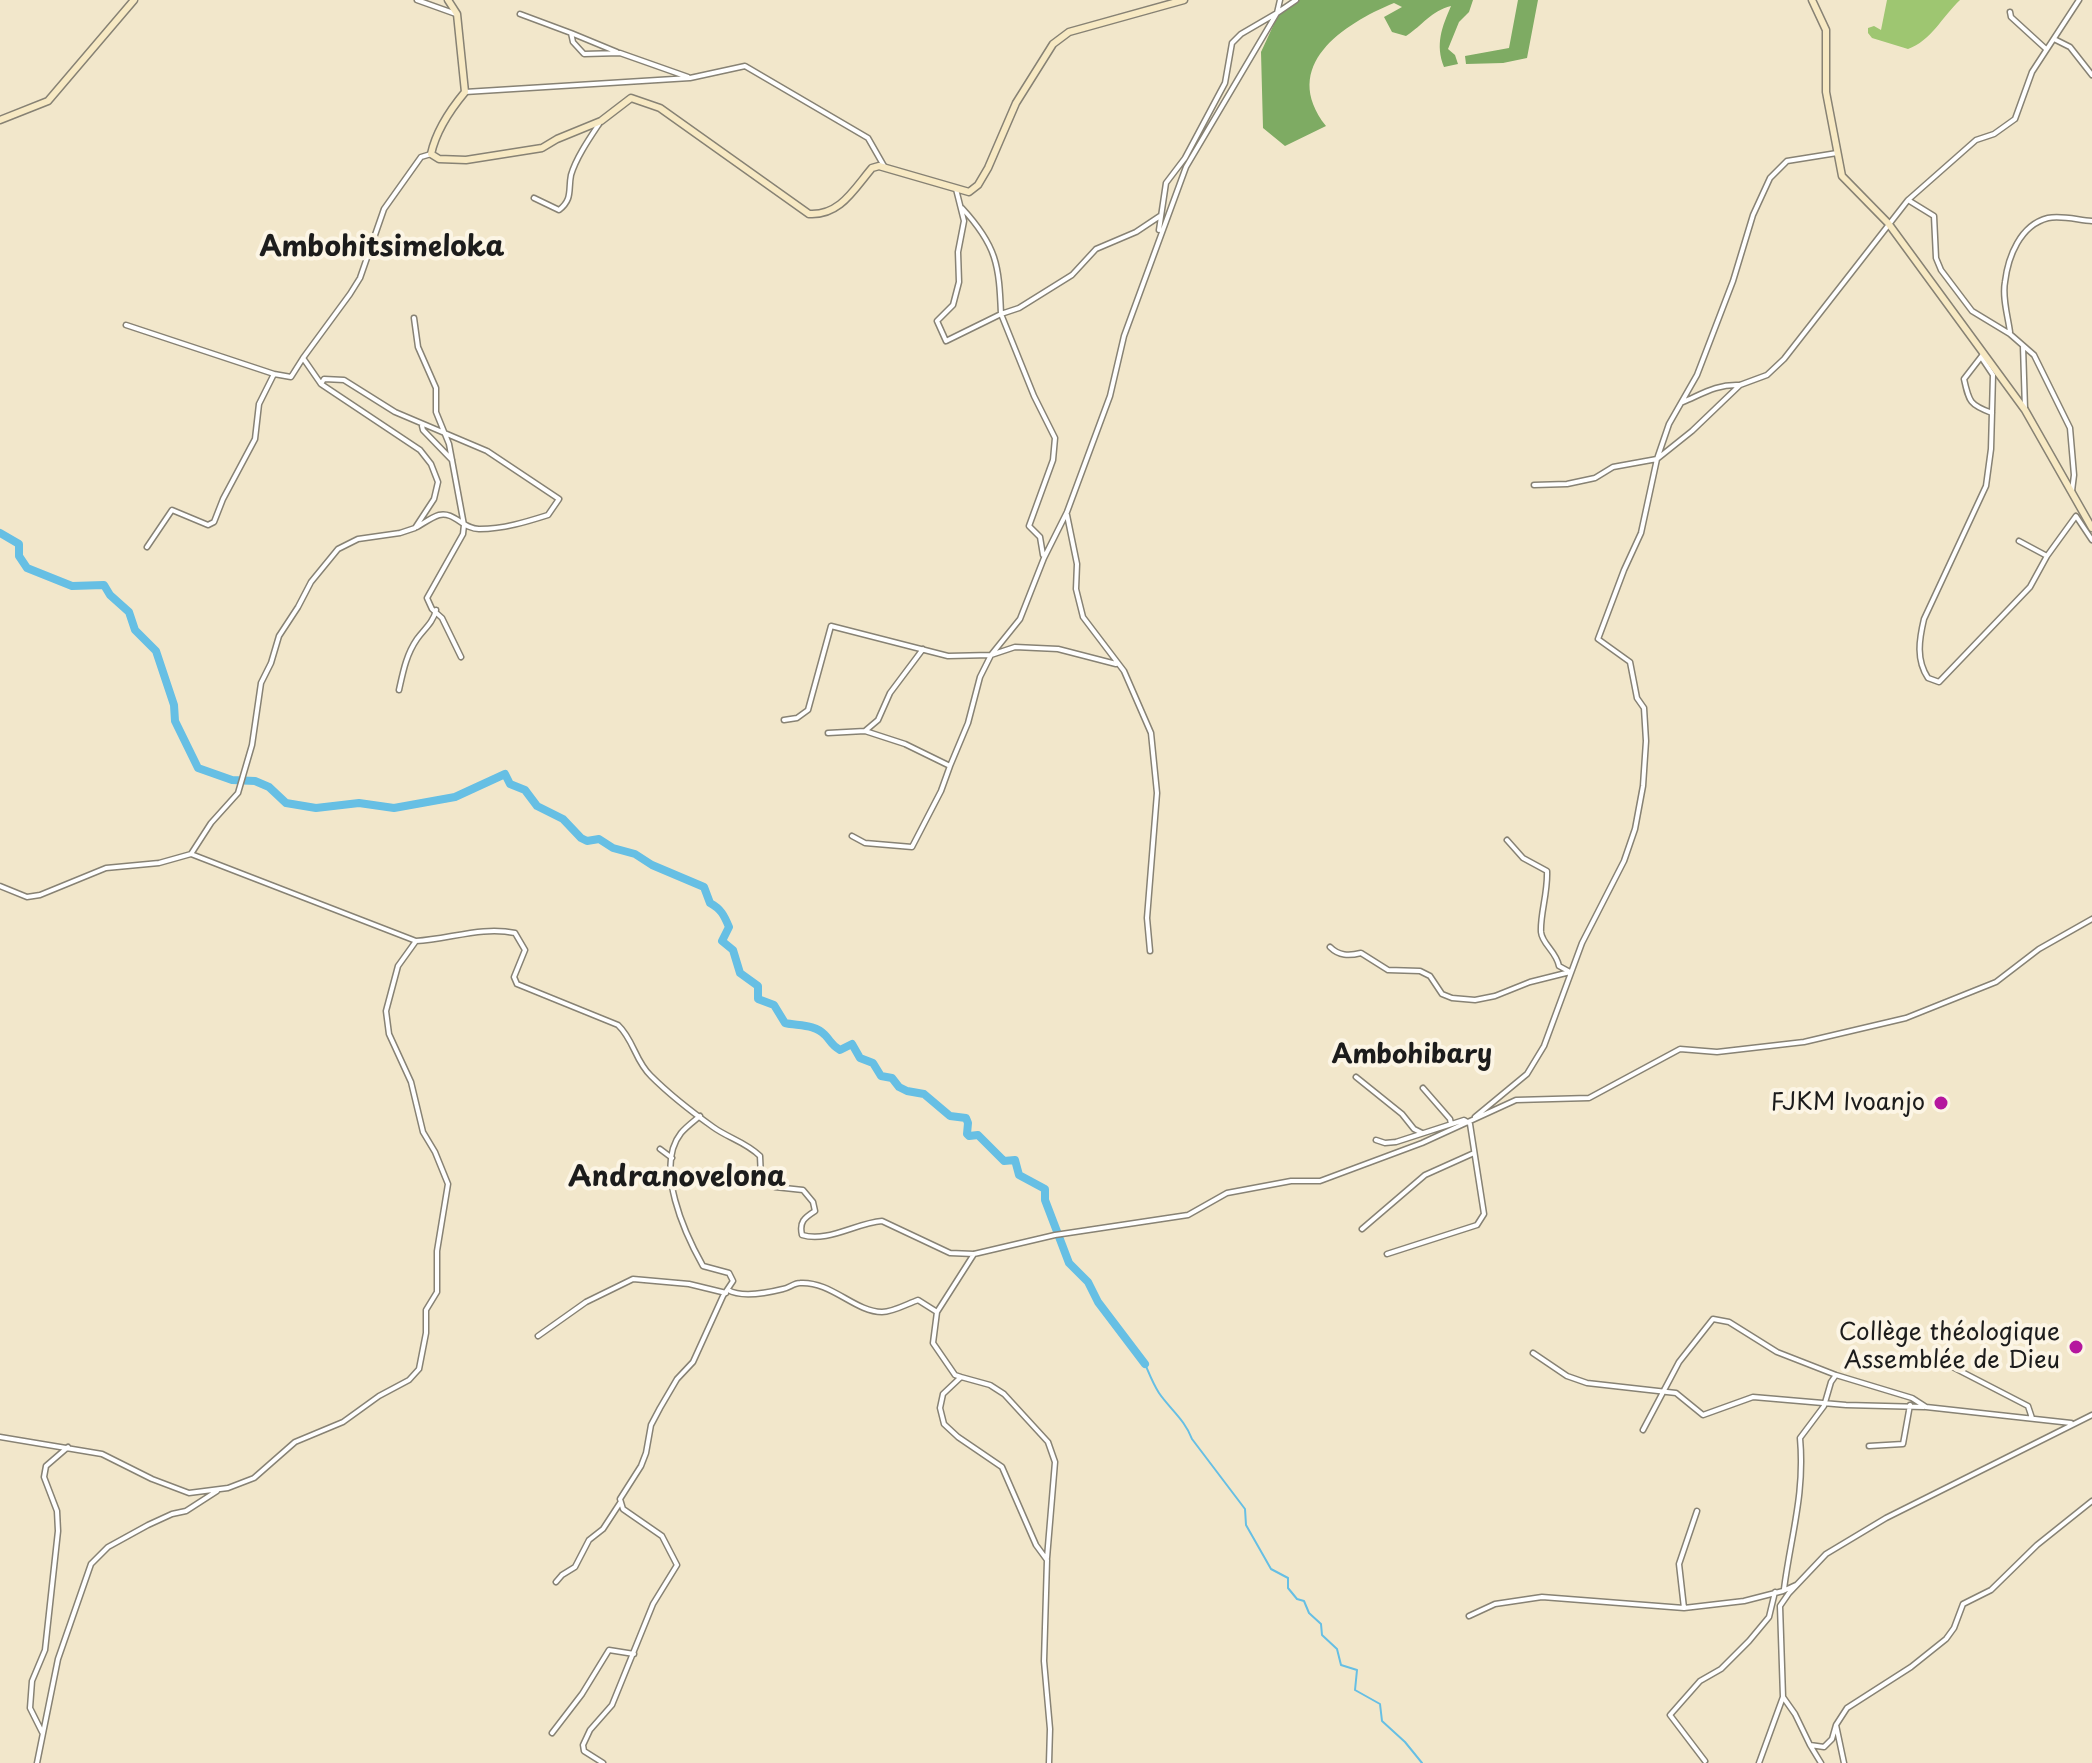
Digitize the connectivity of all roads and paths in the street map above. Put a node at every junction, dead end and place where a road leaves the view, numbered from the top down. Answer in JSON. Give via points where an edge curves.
{"nodes":[{"id":1,"x":134,"y":0,"type":"edge"},
{"id":2,"x":417,"y":0,"type":"edge"},
{"id":3,"x":448,"y":0,"type":"edge"},
{"id":4,"x":1184,"y":0,"type":"edge"},
{"id":5,"x":1280,"y":0,"type":"edge"},
{"id":6,"x":1296,"y":0,"type":"edge"},
{"id":7,"x":1812,"y":0,"type":"edge"},
{"id":8,"x":2079,"y":0,"type":"edge"},
{"id":9,"x":2010,"y":12,"type":"dead end"},
{"id":10,"x":1277,"y":13,"type":"junction"},
{"id":11,"x":457,"y":14,"type":"junction"},
{"id":12,"x":520,"y":14,"type":"dead end"},
{"id":13,"x":571,"y":33,"type":"junction"},
{"id":14,"x":2053,"y":39,"type":"junction"},
{"id":15,"x":2046,"y":49,"type":"junction"},
{"id":16,"x":620,"y":53,"type":"junction"},
{"id":17,"x":2092,"y":75,"type":"edge"},
{"id":18,"x":690,"y":78,"type":"junction"},
{"id":19,"x":465,"y":92,"type":"junction"},
{"id":20,"x":0,"y":120,"type":"edge"},
{"id":21,"x":601,"y":121,"type":"junction"},
{"id":22,"x":1837,"y":153,"type":"junction"},
{"id":23,"x":431,"y":154,"type":"junction"},
{"id":24,"x":884,"y":166,"type":"junction"},
{"id":25,"x":956,"y":189,"type":"junction"},
{"id":26,"x":534,"y":198,"type":"dead end"},
{"id":27,"x":1908,"y":200,"type":"junction"},
{"id":28,"x":961,"y":207,"type":"junction"},
{"id":29,"x":1160,"y":216,"type":"junction"},
{"id":30,"x":2092,"y":221,"type":"edge"},
{"id":31,"x":1888,"y":223,"type":"junction"},
{"id":32,"x":1158,"y":236,"type":"junction"},
{"id":33,"x":1001,"y":314,"type":"junction"},
{"id":34,"x":414,"y":318,"type":"dead end"},
{"id":35,"x":126,"y":325,"type":"dead end"},
{"id":36,"x":2010,"y":334,"type":"junction"},
{"id":37,"x":2022,"y":344,"type":"junction"},
{"id":38,"x":1982,"y":355,"type":"junction"},
{"id":39,"x":303,"y":358,"type":"junction"},
{"id":40,"x":274,"y":374,"type":"junction"},
{"id":41,"x":321,"y":384,"type":"junction"},
{"id":42,"x":1740,"y":385,"type":"junction"},
{"id":43,"x":1681,"y":403,"type":"junction"},
{"id":44,"x":2025,"y":410,"type":"junction"},
{"id":45,"x":1992,"y":413,"type":"junction"},
{"id":46,"x":422,"y":426,"type":"junction"},
{"id":47,"x":445,"y":434,"type":"junction"},
{"id":48,"x":1657,"y":459,"type":"junction"},
{"id":49,"x":453,"y":461,"type":"junction"},
{"id":50,"x":1534,"y":485,"type":"dead end"},
{"id":51,"x":2072,"y":494,"type":"junction"},
{"id":52,"x":1067,"y":512,"type":"junction"},
{"id":53,"x":464,"y":525,"type":"junction"},
{"id":54,"x":415,"y":528,"type":"junction"},
{"id":55,"x":2092,"y":528,"type":"edge"},
{"id":56,"x":2092,"y":540,"type":"edge"},
{"id":57,"x":2019,"y":541,"type":"dead end"},
{"id":58,"x":147,"y":547,"type":"dead end"},
{"id":59,"x":2047,"y":556,"type":"junction"},
{"id":60,"x":1044,"y":558,"type":"junction"},
{"id":61,"x":436,"y":610,"type":"junction"},
{"id":62,"x":923,"y":649,"type":"junction"},
{"id":63,"x":991,"y":655,"type":"junction"},
{"id":64,"x":461,"y":657,"type":"dead end"},
{"id":65,"x":1118,"y":664,"type":"junction"},
{"id":66,"x":399,"y":690,"type":"dead end"},
{"id":67,"x":784,"y":720,"type":"dead end"},
{"id":68,"x":865,"y":731,"type":"junction"},
{"id":69,"x":828,"y":733,"type":"dead end"},
{"id":70,"x":950,"y":766,"type":"junction"},
{"id":71,"x":852,"y":836,"type":"dead end"},
{"id":72,"x":1507,"y":840,"type":"dead end"},
{"id":73,"x":191,"y":854,"type":"junction"},
{"id":74,"x":0,"y":886,"type":"edge"},
{"id":75,"x":2092,"y":919,"type":"edge"},
{"id":76,"x":416,"y":941,"type":"junction"},
{"id":77,"x":1330,"y":947,"type":"dead end"},
{"id":78,"x":1150,"y":951,"type":"dead end"},
{"id":79,"x":1570,"y":972,"type":"junction"},
{"id":80,"x":1356,"y":1077,"type":"dead end"},
{"id":81,"x":1423,"y":1088,"type":"dead end"},
{"id":82,"x":700,"y":1116,"type":"junction"},
{"id":83,"x":1469,"y":1123,"type":"junction"},
{"id":84,"x":1451,"y":1124,"type":"junction"},
{"id":85,"x":1424,"y":1134,"type":"junction"},
{"id":86,"x":1376,"y":1140,"type":"dead end"},
{"id":87,"x":660,"y":1149,"type":"dead end"},
{"id":88,"x":1474,"y":1153,"type":"junction"},
{"id":89,"x":672,"y":1158,"type":"junction"},
{"id":90,"x":1362,"y":1229,"type":"dead end"},
{"id":91,"x":974,"y":1254,"type":"junction"},
{"id":92,"x":1387,"y":1254,"type":"dead end"},
{"id":93,"x":727,"y":1292,"type":"junction"},
{"id":94,"x":937,"y":1312,"type":"junction"},
{"id":95,"x":538,"y":1336,"type":"dead end"},
{"id":96,"x":1533,"y":1353,"type":"dead end"},
{"id":97,"x":1935,"y":1358,"type":"dead end"},
{"id":98,"x":1836,"y":1375,"type":"junction"},
{"id":99,"x":961,"y":1377,"type":"junction"},
{"id":100,"x":1661,"y":1392,"type":"junction"},
{"id":101,"x":1824,"y":1403,"type":"junction"},
{"id":102,"x":1910,"y":1405,"type":"junction"},
{"id":103,"x":1926,"y":1407,"type":"junction"},
{"id":104,"x":2092,"y":1415,"type":"edge"},
{"id":105,"x":2032,"y":1418,"type":"junction"},
{"id":106,"x":2073,"y":1424,"type":"junction"},
{"id":107,"x":1643,"y":1430,"type":"dead end"},
{"id":108,"x":0,"y":1437,"type":"edge"},
{"id":109,"x":1869,"y":1446,"type":"dead end"},
{"id":110,"x":68,"y":1447,"type":"junction"},
{"id":111,"x":219,"y":1489,"type":"junction"},
{"id":112,"x":2092,"y":1501,"type":"edge"},
{"id":113,"x":620,"y":1503,"type":"junction"},
{"id":114,"x":1697,"y":1511,"type":"dead end"},
{"id":115,"x":1047,"y":1560,"type":"junction"},
{"id":116,"x":556,"y":1582,"type":"dead end"},
{"id":117,"x":1798,"y":1584,"type":"junction"},
{"id":118,"x":1784,"y":1589,"type":"junction"},
{"id":119,"x":1775,"y":1592,"type":"junction"},
{"id":120,"x":1684,"y":1608,"type":"junction"},
{"id":121,"x":1469,"y":1616,"type":"dead end"},
{"id":122,"x":634,"y":1654,"type":"junction"},
{"id":123,"x":1783,"y":1697,"type":"junction"},
{"id":124,"x":1836,"y":1725,"type":"junction"},
{"id":125,"x":42,"y":1732,"type":"junction"},
{"id":126,"x":552,"y":1733,"type":"dead end"},
{"id":127,"x":1810,"y":1745,"type":"junction"},
{"id":128,"x":1705,"y":1761,"type":"dead end"},
{"id":129,"x":37,"y":1763,"type":"edge"},
{"id":130,"x":603,"y":1763,"type":"edge"},
{"id":131,"x":1049,"y":1763,"type":"edge"},
{"id":132,"x":1759,"y":1763,"type":"edge"},
{"id":133,"x":1821,"y":1763,"type":"edge"},
{"id":134,"x":1844,"y":1763,"type":"edge"}],
"edges":[{"from":1,"to":20,"type":"street","via":[[48,101]]},
{"from":2,"to":11,"type":"street"},
{"from":3,"to":11,"type":"street"},
{"from":4,"to":25,"type":"street","via":[[1069,32],[1053,44],[1016,103],[978,185],[969,192]]},
{"from":5,"to":10,"type":"street"},
{"from":6,"to":10,"type":"street"},
{"from":7,"to":22,"type":"street","via":[[1826,30],[1826,92]]},
{"from":8,"to":14,"type":"street"},
{"from":9,"to":15,"type":"street"},
{"from":10,"to":29,"type":"street","via":[[1232,43],[1225,83],[1166,183]]},
{"from":10,"to":32,"type":"street","via":[[1186,167]]},
{"from":11,"to":19,"type":"street"},
{"from":12,"to":13,"type":"street"},
{"from":13,"to":16,"type":"street"},
{"from":13,"to":16,"type":"street","via":[[584,54]]},
{"from":14,"to":15,"type":"street"},
{"from":14,"to":17,"type":"street","via":[[2070,47]]},
{"from":15,"to":27,"type":"street","via":[[2015,119],[1976,140]]},
{"from":16,"to":18,"type":"street"},
{"from":18,"to":19,"type":"street"},
{"from":18,"to":24,"type":"street","via":[[745,66],[868,138]]},
{"from":19,"to":23,"type":"street","via":[[448,114]]},
{"from":21,"to":23,"type":"street","via":[[524,153],[466,160]]},
{"from":21,"to":24,"type":"street","via":[[631,98],[660,108],[809,214],[839,207],[872,168]]},
{"from":21,"to":26,"type":"street","via":[[571,175],[563,208]]},
{"from":22,"to":31,"type":"street","via":[[1842,176]]},
{"from":22,"to":43,"type":"street","via":[[1787,161],[1770,178],[1697,375]]},
{"from":23,"to":39,"type":"street","via":[[421,157],[384,209],[360,278]]},
{"from":24,"to":25,"type":"street"},
{"from":25,"to":28,"type":"street"},
{"from":27,"to":31,"type":"street"},
{"from":27,"to":36,"type":"street","via":[[1934,216],[1936,258],[1964,301],[1979,317]]},
{"from":28,"to":33,"type":"street","via":[[995,254]]},
{"from":28,"to":33,"type":"street","via":[[959,282],[953,305],[937,321],[946,341]]},
{"from":29,"to":32,"type":"street"},
{"from":29,"to":33,"type":"street","via":[[1096,249],[1072,275]]},
{"from":30,"to":36,"type":"street","via":[[2051,217],[2034,224],[2010,253],[2004,283]]},
{"from":31,"to":38,"type":"street"},
{"from":31,"to":42,"type":"street","via":[[1784,359],[1767,375]]},
{"from":32,"to":52,"type":"street","via":[[1110,396]]},
{"from":33,"to":60,"type":"street","via":[[1055,438],[1053,460],[1029,526],[1040,537]]},
{"from":34,"to":47,"type":"street"},
{"from":35,"to":40,"type":"street"},
{"from":36,"to":37,"type":"street"},
{"from":37,"to":44,"type":"street"},
{"from":37,"to":51,"type":"street","via":[[2034,355],[2070,428]]},
{"from":38,"to":44,"type":"street"},
{"from":38,"to":45,"type":"street","via":[[1993,375]]},
{"from":38,"to":45,"type":"street","via":[[1964,379],[1968,399]]},
{"from":39,"to":40,"type":"street","via":[[291,377]]},
{"from":39,"to":41,"type":"street"},
{"from":40,"to":58,"type":"street","via":[[259,404],[255,439],[214,522],[208,525],[172,510]]},
{"from":41,"to":46,"type":"street","via":[[324,379],[344,380]]},
{"from":41,"to":54,"type":"street","via":[[398,433],[431,464],[438,482],[434,499]]},
{"from":42,"to":43,"type":"street","via":[[1726,384]]},
{"from":42,"to":48,"type":"street"},
{"from":43,"to":48,"type":"street"},
{"from":44,"to":51,"type":"street"},
{"from":45,"to":59,"type":"street","via":[[1986,486],[1919,639],[1921,667],[1928,678],[1939,682],[1963,659],[2030,587]]},
{"from":46,"to":47,"type":"street"},
{"from":46,"to":49,"type":"street"},
{"from":47,"to":49,"type":"street"},
{"from":47,"to":53,"type":"street","via":[[487,451],[559,499],[548,515],[512,526],[476,530]]},
{"from":48,"to":50,"type":"street","via":[[1613,467],[1595,478],[1567,484]]},
{"from":48,"to":79,"type":"street","via":[[1641,533],[1598,639],[1630,662],[1644,708],[1643,786],[1624,861]]},
{"from":49,"to":53,"type":"street"},
{"from":51,"to":55,"type":"street"},
{"from":52,"to":60,"type":"street"},
{"from":52,"to":65,"type":"street","via":[[1083,617]]},
{"from":53,"to":54,"type":"street","via":[[441,514]]},
{"from":53,"to":61,"type":"street","via":[[427,598]]},
{"from":54,"to":73,"type":"street","via":[[358,539],[338,549],[311,582],[279,636],[261,683],[238,793]]},
{"from":56,"to":59,"type":"street","via":[[2076,516]]},
{"from":57,"to":59,"type":"street"},
{"from":60,"to":63,"type":"street","via":[[1020,619]]},
{"from":61,"to":64,"type":"street"},
{"from":61,"to":66,"type":"street","via":[[406,658]]},
{"from":62,"to":63,"type":"street","via":[[948,656]]},
{"from":62,"to":67,"type":"street","via":[[831,626],[808,710]]},
{"from":62,"to":68,"type":"street","via":[[890,693],[878,720]]},
{"from":63,"to":65,"type":"street","via":[[1015,647],[1058,649]]},
{"from":63,"to":70,"type":"street"},
{"from":65,"to":78,"type":"street","via":[[1151,733],[1157,793],[1147,918]]},
{"from":68,"to":69,"type":"street"},
{"from":68,"to":70,"type":"street"},
{"from":70,"to":71,"type":"street","via":[[912,847],[865,843]]},
{"from":72,"to":79,"type":"street","via":[[1523,858],[1547,871],[1543,940],[1557,955],[1559,966]]},
{"from":73,"to":74,"type":"street","via":[[106,868],[40,895],[27,897]]},
{"from":73,"to":76,"type":"street"},
{"from":75,"to":83,"type":"street","via":[[1996,982],[1906,1018],[1804,1042],[1717,1052],[1680,1049],[1589,1098],[1516,1100]]},
{"from":76,"to":82,"type":"street","via":[[497,929],[515,933],[525,950],[514,977],[517,984],[618,1025],[646,1071]]},
{"from":76,"to":111,"type":"street","via":[[398,966],[386,1011],[423,1132],[448,1184],[437,1292],[426,1310],[419,1369],[343,1422],[295,1442],[254,1478]]},
{"from":77,"to":79,"type":"street","via":[[1348,956],[1361,953],[1388,970],[1420,971],[1452,998],[1495,996]]},
{"from":79,"to":83,"type":"street","via":[[1544,1046],[1527,1074]]},
{"from":80,"to":85,"type":"street"},
{"from":81,"to":84,"type":"street"},
{"from":82,"to":89,"type":"street","via":[[681,1133]]},
{"from":82,"to":91,"type":"street","via":[[760,1156],[761,1178],[767,1183],[803,1190],[815,1211],[804,1218],[802,1235],[812,1238],[882,1221],[950,1253]]},
{"from":83,"to":84,"type":"street"},
{"from":83,"to":88,"type":"street"},
{"from":83,"to":91,"type":"street","via":[[1320,1181],[1227,1193],[1188,1215],[1055,1235]]},
{"from":84,"to":85,"type":"street"},
{"from":85,"to":86,"type":"street","via":[[1396,1142]]},
{"from":87,"to":89,"type":"street"},
{"from":88,"to":90,"type":"street","via":[[1425,1175]]},
{"from":88,"to":92,"type":"street","via":[[1484,1214],[1477,1225]]},
{"from":89,"to":93,"type":"street","via":[[674,1198],[691,1245],[705,1267],[733,1277]]},
{"from":91,"to":94,"type":"street"},
{"from":93,"to":94,"type":"street","via":[[758,1293],[798,1282],[819,1285],[869,1309],[883,1312],[918,1300]]},
{"from":93,"to":95,"type":"street","via":[[633,1279],[586,1302]]},
{"from":93,"to":113,"type":"street","via":[[693,1362],[651,1425],[641,1466]]},
{"from":94,"to":99,"type":"street","via":[[933,1343]]},
{"from":96,"to":100,"type":"street","via":[[1587,1383]]},
{"from":97,"to":105,"type":"street","via":[[2028,1406]]},
{"from":98,"to":100,"type":"street","via":[[1713,1319]]},
{"from":98,"to":101,"type":"street"},
{"from":98,"to":103,"type":"street"},
{"from":99,"to":115,"type":"street","via":[[1004,1394],[1048,1442],[1055,1462]]},
{"from":99,"to":115,"type":"street","via":[[943,1394],[944,1424],[1002,1467]]},
{"from":100,"to":101,"type":"street","via":[[1676,1393],[1703,1415],[1753,1397]]},
{"from":100,"to":107,"type":"street"},
{"from":101,"to":102,"type":"street"},
{"from":101,"to":118,"type":"street","via":[[1800,1438],[1798,1513]]},
{"from":102,"to":103,"type":"street"},
{"from":102,"to":109,"type":"street","via":[[1903,1444]]},
{"from":103,"to":105,"type":"street"},
{"from":104,"to":106,"type":"street"},
{"from":105,"to":106,"type":"street"},
{"from":106,"to":117,"type":"street","via":[[1886,1518],[1826,1554]]},
{"from":108,"to":110,"type":"street"},
{"from":110,"to":111,"type":"street","via":[[102,1454],[189,1493]]},
{"from":110,"to":125,"type":"street","via":[[46,1466],[44,1477],[57,1511],[58,1531],[45,1650],[32,1681],[30,1708]]},
{"from":111,"to":125,"type":"street","via":[[186,1511],[108,1547],[91,1564],[58,1659]]},
{"from":112,"to":124,"type":"street","via":[[1991,1590],[1963,1604],[1946,1639],[1847,1708]]},
{"from":113,"to":116,"type":"street","via":[[589,1540],[575,1567]]},
{"from":113,"to":122,"type":"street","via":[[662,1536],[677,1565],[653,1604]]},
{"from":114,"to":120,"type":"street","via":[[1679,1564]]},
{"from":115,"to":131,"type":"street"},
{"from":117,"to":118,"type":"street"},
{"from":117,"to":123,"type":"street","via":[[1780,1606]]},
{"from":118,"to":119,"type":"street"},
{"from":119,"to":120,"type":"street"},
{"from":119,"to":128,"type":"street","via":[[1769,1617],[1749,1641],[1700,1681],[1670,1715]]},
{"from":120,"to":121,"type":"street","via":[[1542,1597],[1495,1604]]},
{"from":122,"to":126,"type":"street","via":[[609,1650]]},
{"from":122,"to":130,"type":"street","via":[[612,1705],[583,1745]]},
{"from":123,"to":127,"type":"street"},
{"from":123,"to":132,"type":"street"},
{"from":124,"to":127,"type":"street","via":[[1824,1747]]},
{"from":124,"to":134,"type":"street"},
{"from":125,"to":129,"type":"street"},
{"from":127,"to":133,"type":"street"}]}
